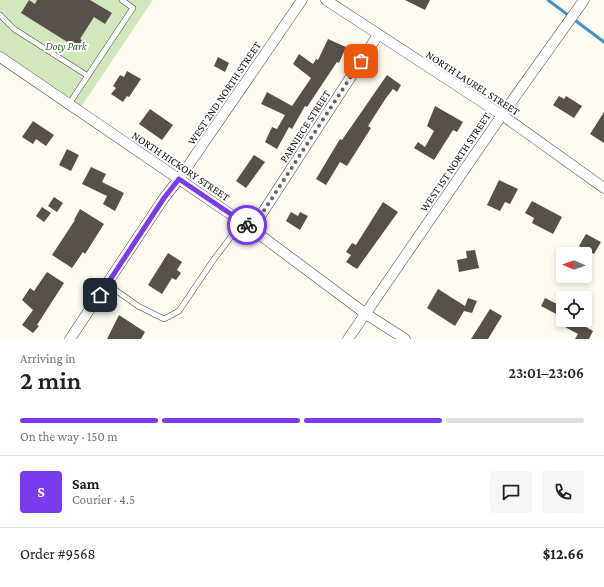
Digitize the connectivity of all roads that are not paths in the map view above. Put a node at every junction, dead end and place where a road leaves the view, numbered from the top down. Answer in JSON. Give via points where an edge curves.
{"nodes":[{"id":1,"x":122,"y":0,"type":"edge"},
{"id":2,"x":302,"y":0,"type":"edge"},
{"id":3,"x":326,"y":0,"type":"edge"},
{"id":4,"x":584,"y":0,"type":"edge"},
{"id":5,"x":0,"y":15,"type":"edge"},
{"id":6,"x":378,"y":35,"type":"junction"},
{"id":7,"x":0,"y":57,"type":"edge"},
{"id":8,"x":88,"y":76,"type":"junction"},
{"id":9,"x":69,"y":104,"type":"junction"},
{"id":10,"x":502,"y":115,"type":"junction"},
{"id":11,"x":179,"y":179,"type":"junction"},
{"id":12,"x":604,"y":188,"type":"edge"},
{"id":13,"x":242,"y":222,"type":"junction"},
{"id":14,"x":252,"y":229,"type":"junction"},
{"id":15,"x":107,"y":284,"type":"junction"},
{"id":16,"x":366,"y":314,"type":"junction"},
{"id":17,"x":70,"y":339,"type":"edge"},
{"id":18,"x":348,"y":339,"type":"edge"},
{"id":19,"x":405,"y":339,"type":"edge"}],
"edges":[{"from":1,"to":8,"type":"lane","via":[[133,8]]},
{"from":2,"to":11,"type":"street","name":"WEST 2ND NORTH STREET"},
{"from":3,"to":6,"type":"street","name":"NORTH LAUREL STREET"},
{"from":4,"to":10,"type":"street","name":"WEST 1ST NORTH STREET"},
{"from":5,"to":8,"type":"lane","via":[[14,28]]},
{"from":6,"to":10,"type":"street","name":"NORTH LAUREL STREET"},
{"from":6,"to":14,"type":"street","name":"PARNIECE STREET"},
{"from":7,"to":9,"type":"street","name":"NORTH HICKORY STREET"},
{"from":8,"to":9,"type":"lane"},
{"from":9,"to":11,"type":"street","name":"NORTH HICKORY STREET"},
{"from":10,"to":12,"type":"street","name":"NORTH LAUREL STREET"},
{"from":10,"to":16,"type":"street","name":"WEST 1ST NORTH STREET"},
{"from":11,"to":13,"type":"street","name":"NORTH HICKORY STREET"},
{"from":11,"to":15,"type":"street","name":"WEST 2ND NORTH STREET"},
{"from":13,"to":14,"type":"street","name":"NORTH HICKORY STREET"},
{"from":13,"to":15,"type":"lane","via":[[179,311],[164,319],[138,306]]},
{"from":14,"to":16,"type":"street","name":"NORTH HICKORY STREET"},
{"from":15,"to":17,"type":"street","name":"WEST 2ND NORTH STREET"},
{"from":16,"to":18,"type":"street","name":"WEST 1ST NORTH STREET"},
{"from":16,"to":19,"type":"street","name":"NORTH HICKORY STREET"}]}
